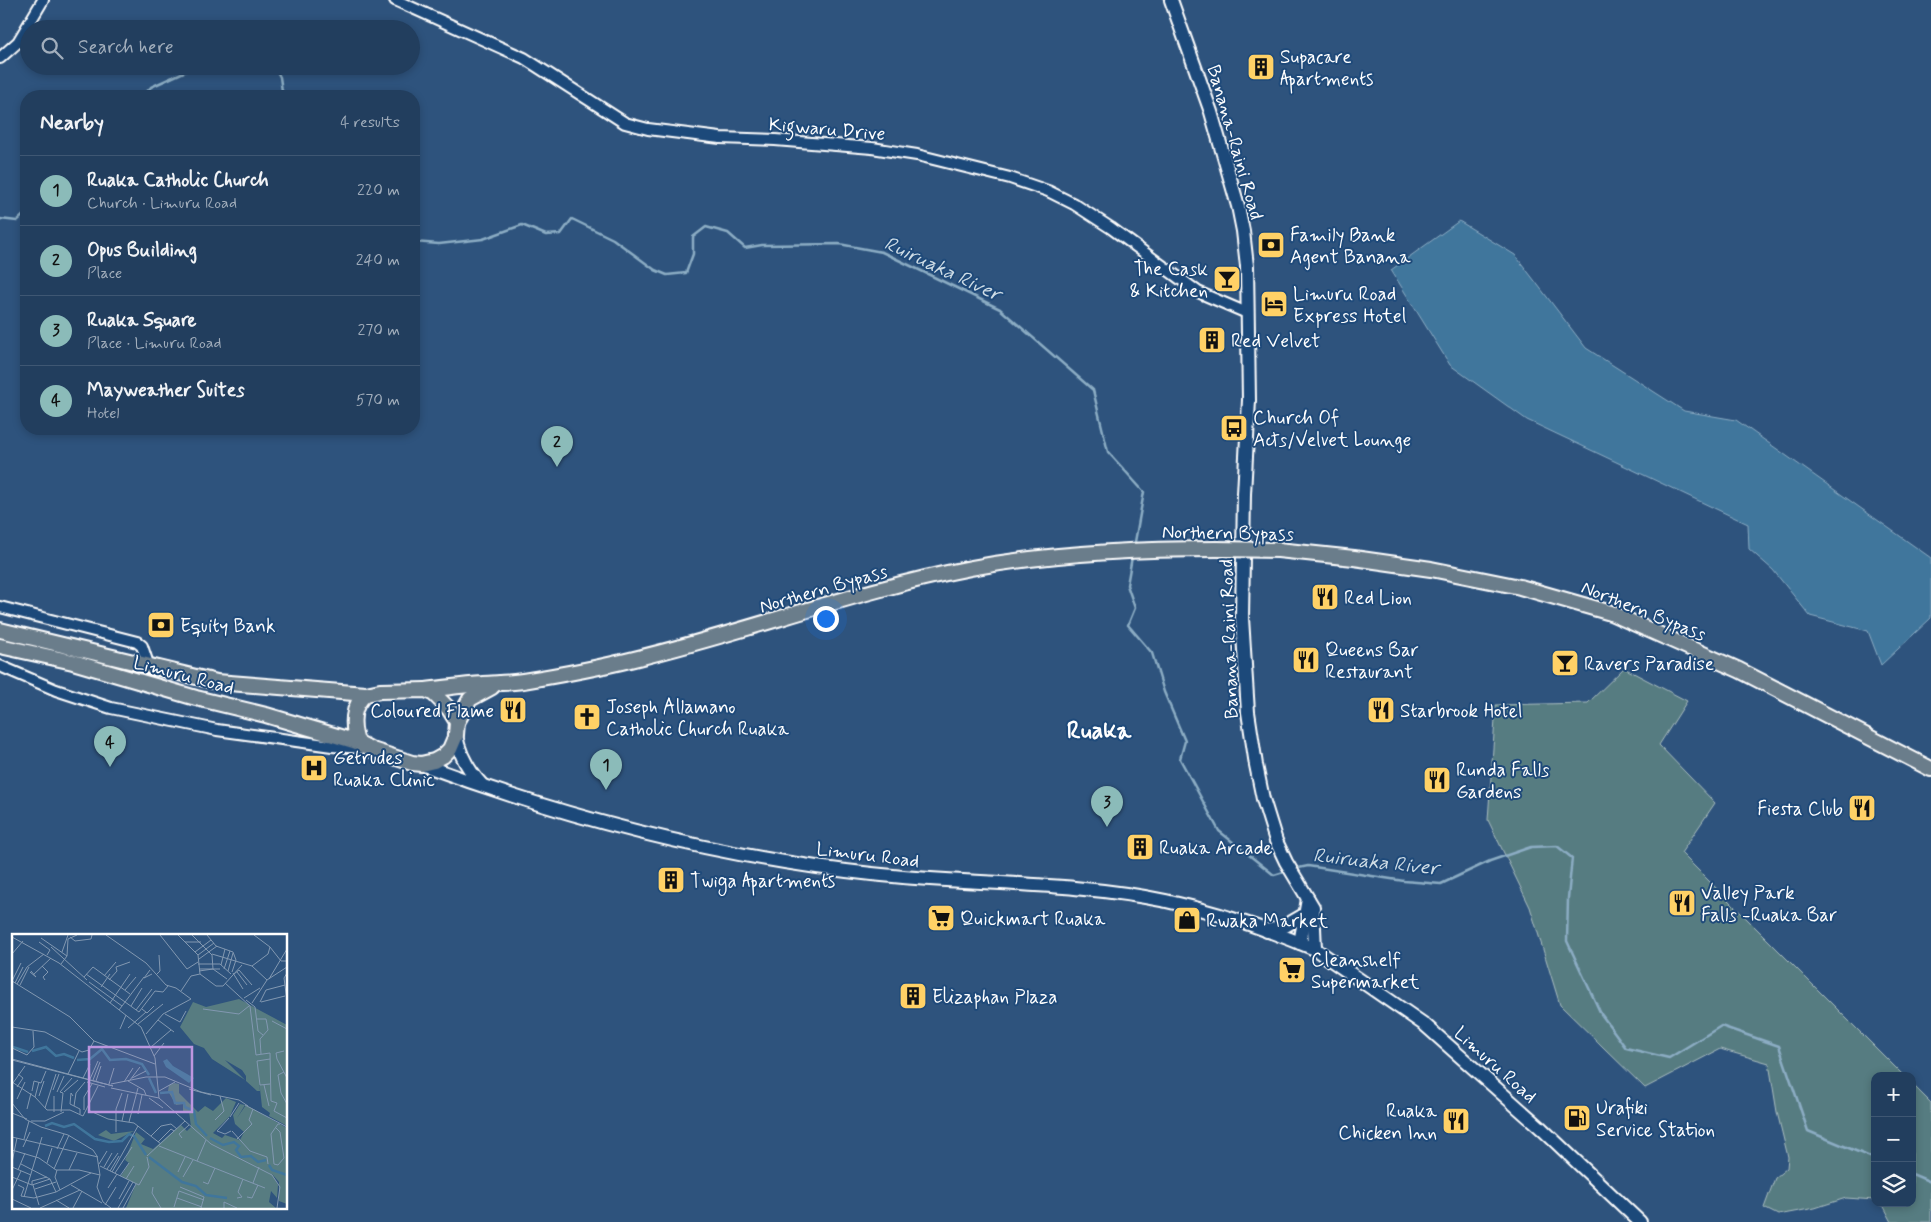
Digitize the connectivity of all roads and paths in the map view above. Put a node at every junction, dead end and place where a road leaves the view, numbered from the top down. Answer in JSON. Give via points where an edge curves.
{"nodes":[{"id":1,"x":43,"y":0,"type":"edge"},
{"id":2,"x":395,"y":0,"type":"edge"},
{"id":3,"x":1172,"y":0,"type":"edge"},
{"id":4,"x":31,"y":20,"type":"edge"},
{"id":5,"x":20,"y":39,"type":"edge"},
{"id":6,"x":0,"y":58,"type":"edge"},
{"id":7,"x":1247,"y":313,"type":"junction"},
{"id":8,"x":0,"y":607,"type":"edge"},
{"id":9,"x":0,"y":630,"type":"edge"},
{"id":10,"x":0,"y":646,"type":"edge"},
{"id":11,"x":0,"y":666,"type":"edge"},
{"id":12,"x":148,"y":667,"type":"junction"},
{"id":13,"x":168,"y":671,"type":"joint"},
{"id":14,"x":497,"y":684,"type":"junction"},
{"id":15,"x":426,"y":690,"type":"junction"},
{"id":16,"x":366,"y":694,"type":"junction"},
{"id":17,"x":456,"y":728,"type":"junction"},
{"id":18,"x":362,"y":745,"type":"junction"},
{"id":19,"x":421,"y":764,"type":"junction"},
{"id":20,"x":1931,"y":769,"type":"edge"},
{"id":21,"x":482,"y":784,"type":"junction"},
{"id":22,"x":1308,"y":897,"type":"junction"},
{"id":23,"x":1304,"y":915,"type":"junction"},
{"id":24,"x":1267,"y":931,"type":"junction"},
{"id":25,"x":1300,"y":943,"type":"junction"},
{"id":26,"x":1315,"y":949,"type":"junction"},
{"id":27,"x":1640,"y":1222,"type":"edge"}],
"edges":[{"from":1,"to":4,"type":"street"},
{"from":2,"to":7,"type":"street","name":"Kigwaru Drive","via":[[524,58],[625,123],[720,138],[872,148],[917,155],[1048,191],[1111,228],[1198,292]]},
{"from":3,"to":7,"type":"main road","name":"Banana-Raini Road","via":[[1211,112],[1238,206],[1247,266]]},
{"from":5,"to":6,"type":"street"},
{"from":7,"to":22,"type":"main road","name":"Banana-Raini Road","via":[[1249,400],[1242,584],[1244,669],[1263,799],[1286,862]]},
{"from":8,"to":12,"type":"street","via":[[137,642],[142,646]]},
{"from":9,"to":12,"type":"main road","name":"Limuru Road"},
{"from":10,"to":18,"type":"main road","name":"Limuru Road","via":[[72,662],[266,715]]},
{"from":11,"to":18,"type":"street","via":[[56,690],[163,720],[332,746]]},
{"from":12,"to":13,"type":"main road","name":"Limuru Road"},
{"from":13,"to":16,"type":"main road","name":"Northern Bypass","via":[[217,682]]},
{"from":14,"to":15,"type":"main road","name":"Northern Bypass"},
{"from":14,"to":17,"type":"main road","name":"Northern Bypass","via":[[470,699]]},
{"from":14,"to":20,"type":"main road","name":"Northern Bypass","bridge":true,"via":[[568,674],[635,659],[954,572],[1073,554],[1137,549],[1287,551],[1431,569],[1520,587],[1611,613],[1739,670]]},
{"from":15,"to":16,"type":"main road","name":"Northern Bypass"},
{"from":15,"to":17,"type":"main road","via":[[450,709]]},
{"from":16,"to":18,"type":"main road","via":[[357,705],[353,725]]},
{"from":17,"to":19,"type":"main road","name":"Northern Bypass","via":[[450,749],[434,761]]},
{"from":17,"to":21,"type":"main road","via":[[457,746],[464,762]]},
{"from":18,"to":19,"type":"main road","via":[[400,760]]},
{"from":19,"to":21,"type":"main road","name":"Limuru Road"},
{"from":21,"to":24,"type":"main road","name":"Limuru Road","via":[[601,822],[739,854],[924,880],[1074,889],[1157,900],[1224,916]]},
{"from":22,"to":23,"type":"main road"},
{"from":22,"to":26,"type":"main road","via":[[1313,907]]},
{"from":23,"to":24,"type":"main road","via":[[1285,926]]},
{"from":23,"to":25,"type":"main road"},
{"from":24,"to":25,"type":"main road","name":"Limuru Road"},
{"from":25,"to":26,"type":"main road","name":"Limuru Road"},
{"from":26,"to":27,"type":"main road","name":"Limuru Road","via":[[1425,1024]]}]}
